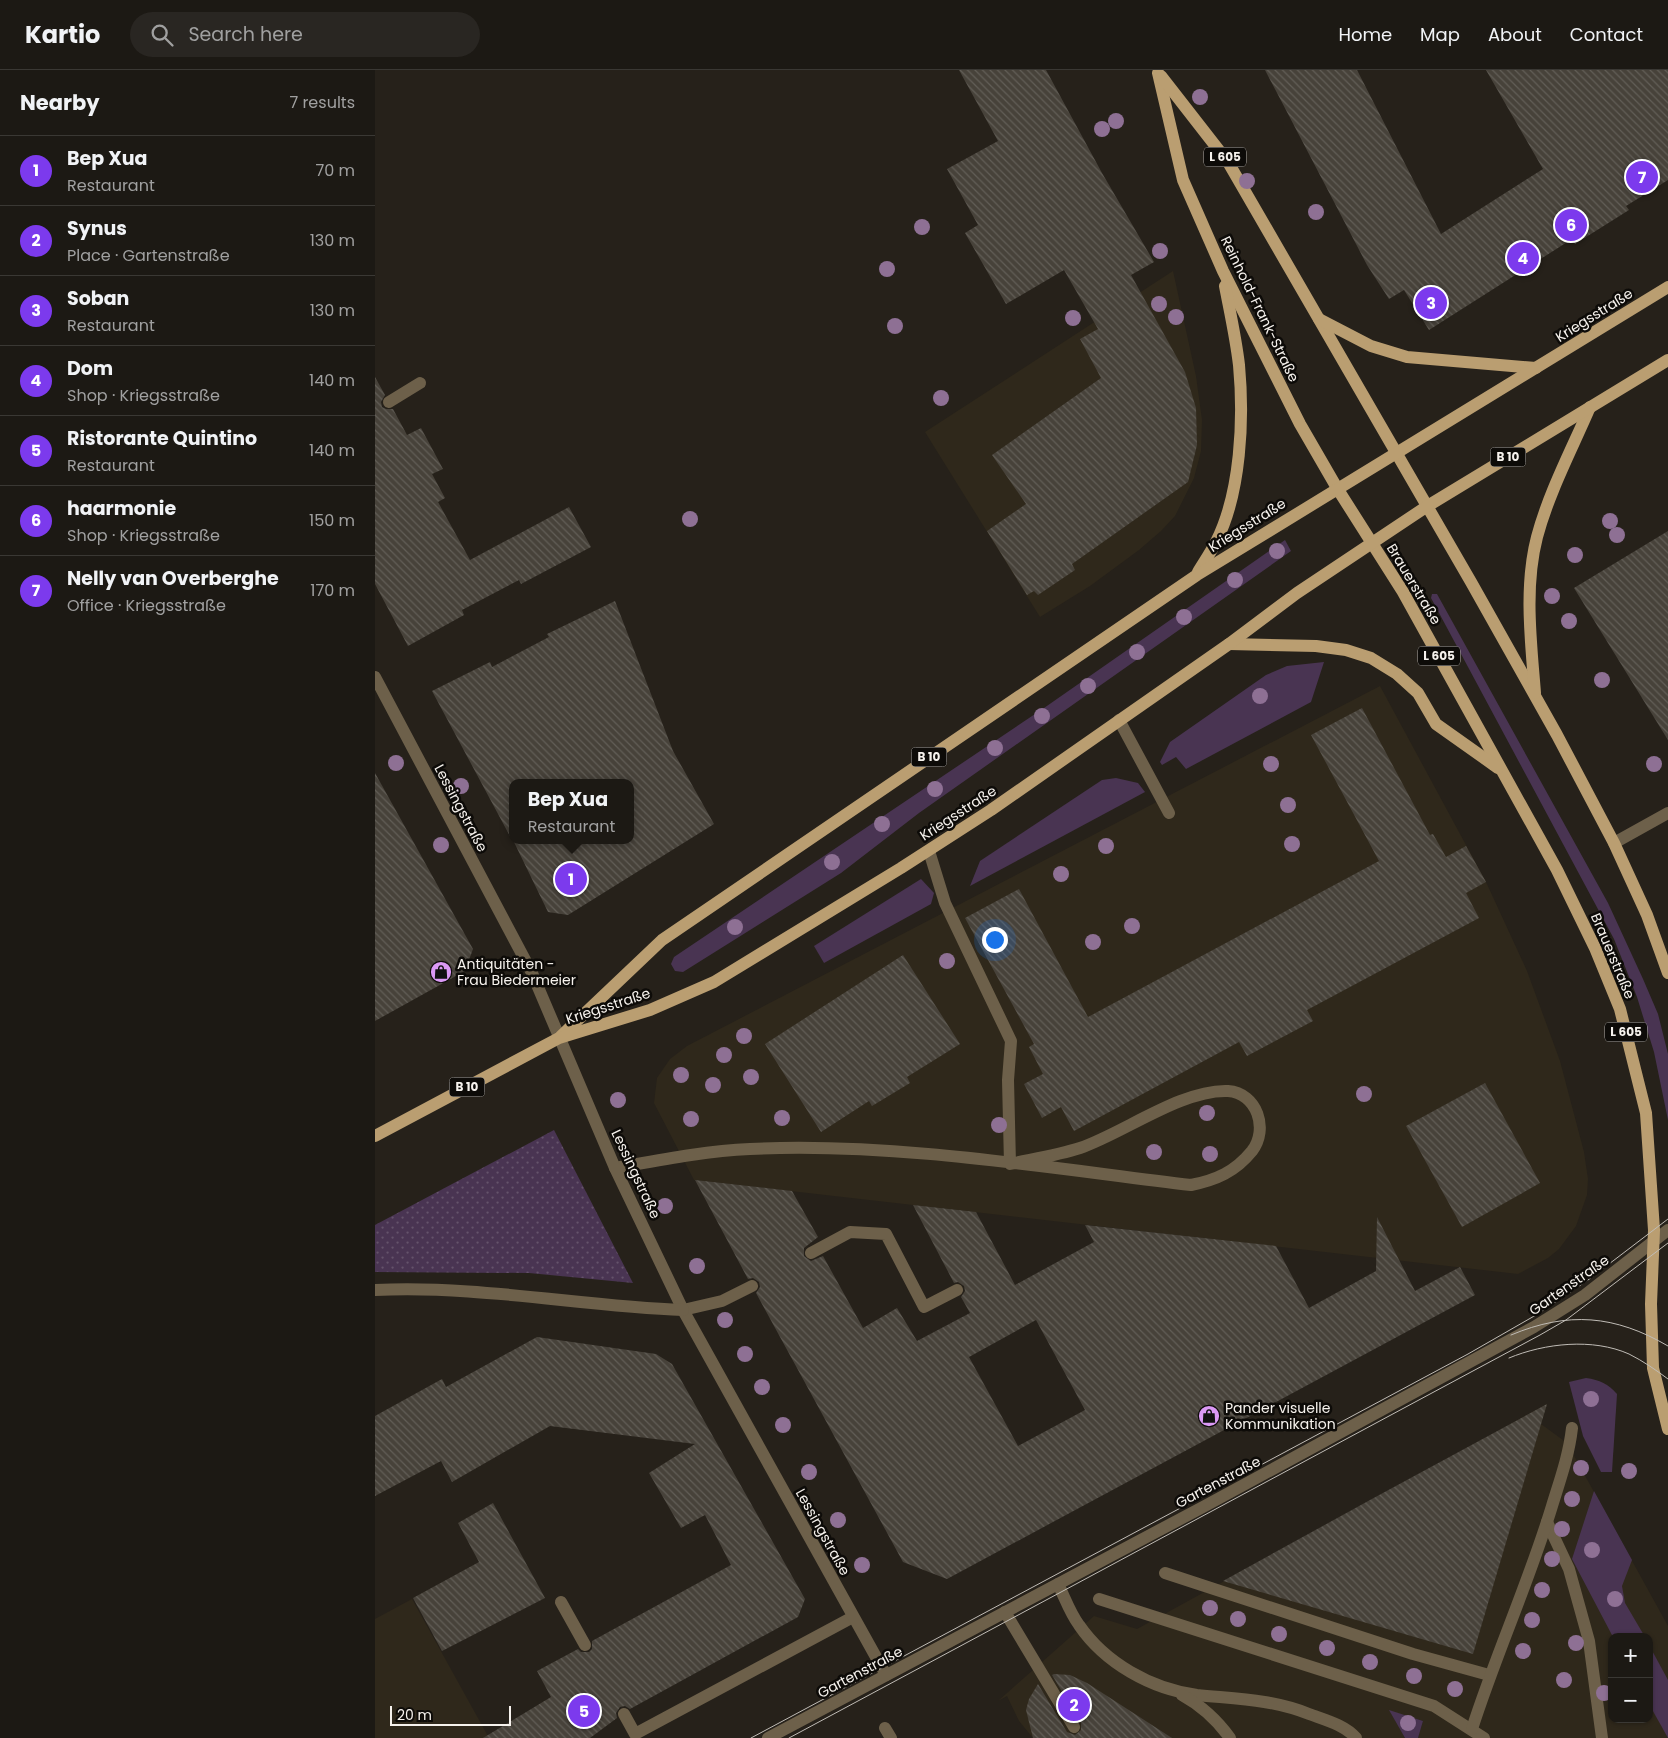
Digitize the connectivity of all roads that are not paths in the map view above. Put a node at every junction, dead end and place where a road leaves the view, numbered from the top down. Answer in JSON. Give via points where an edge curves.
{"nodes":[{"id":1,"x":1157,"y":71,"type":"edge"},
{"id":2,"x":1223,"y":271,"type":"junction"},
{"id":3,"x":1668,"y":287,"type":"edge"},
{"id":4,"x":1319,"y":319,"type":"junction"},
{"id":5,"x":1668,"y":360,"type":"edge"},
{"id":6,"x":1536,"y":368,"type":"junction"},
{"id":7,"x":420,"y":384,"type":"dead end"},
{"id":8,"x":389,"y":402,"type":"dead end"},
{"id":9,"x":1590,"y":406,"type":"junction"},
{"id":10,"x":1398,"y":453,"type":"junction"},
{"id":11,"x":1337,"y":488,"type":"junction"},
{"id":12,"x":1426,"y":507,"type":"junction"},
{"id":13,"x":1372,"y":543,"type":"junction"},
{"id":14,"x":1197,"y":575,"type":"junction"},
{"id":15,"x":1229,"y":644,"type":"junction"},
{"id":16,"x":375,"y":677,"type":"edge"},
{"id":17,"x":1535,"y":698,"type":"junction"},
{"id":18,"x":1119,"y":720,"type":"junction"},
{"id":19,"x":1503,"y":770,"type":"junction"},
{"id":20,"x":1169,"y":813,"type":"dead end"},
{"id":21,"x":1668,"y":813,"type":"edge"},
{"id":22,"x":1614,"y":843,"type":"junction"},
{"id":23,"x":929,"y":851,"type":"junction"},
{"id":24,"x":1668,"y":973,"type":"edge"},
{"id":25,"x":559,"y":1038,"type":"junction"},
{"id":26,"x":375,"y":1136,"type":"edge"},
{"id":27,"x":1010,"y":1164,"type":"junction"},
{"id":28,"x":615,"y":1168,"type":"junction"},
{"id":29,"x":1668,"y":1230,"type":"edge"},
{"id":30,"x":1654,"y":1241,"type":"junction"},
{"id":31,"x":811,"y":1253,"type":"dead end"},
{"id":32,"x":752,"y":1286,"type":"dead end"},
{"id":33,"x":375,"y":1290,"type":"edge"},
{"id":34,"x":957,"y":1290,"type":"dead end"},
{"id":35,"x":683,"y":1310,"type":"junction"},
{"id":36,"x":1572,"y":1428,"type":"dead end"},
{"id":37,"x":1668,"y":1429,"type":"edge"},
{"id":38,"x":1547,"y":1522,"type":"junction"},
{"id":39,"x":1165,"y":1573,"type":"dead end"},
{"id":40,"x":1058,"y":1584,"type":"junction"},
{"id":41,"x":1099,"y":1599,"type":"dead end"},
{"id":42,"x":561,"y":1602,"type":"dead end"},
{"id":43,"x":1005,"y":1612,"type":"junction"},
{"id":44,"x":853,"y":1617,"type":"junction"},
{"id":45,"x":585,"y":1645,"type":"dead end"},
{"id":46,"x":886,"y":1675,"type":"junction"},
{"id":47,"x":1489,"y":1675,"type":"junction"},
{"id":48,"x":1175,"y":1691,"type":"junction"},
{"id":49,"x":624,"y":1714,"type":"dead end"},
{"id":50,"x":1074,"y":1726,"type":"dead end"},
{"id":51,"x":1472,"y":1729,"type":"junction"},
{"id":52,"x":769,"y":1738,"type":"edge"},
{"id":53,"x":1230,"y":1738,"type":"edge"},
{"id":54,"x":1356,"y":1738,"type":"edge"},
{"id":55,"x":1484,"y":1738,"type":"edge"},
{"id":56,"x":1602,"y":1738,"type":"edge"}],
"edges":[{"from":1,"to":2,"type":"main road","name":"Reinhold-Frank-Straße","number":"L 605","via":[[1183,180]]},
{"from":1,"to":4,"type":"main road","name":"Reinhold-Frank-Straße","number":"L 605","via":[[1229,162]]},
{"from":2,"to":11,"type":"main road","name":"Reinhold-Frank-Straße","number":"L 605","via":[[1291,409]]},
{"from":2,"to":14,"type":"main road","via":[[1239,365],[1241,416],[1233,494],[1217,542]]},
{"from":3,"to":6,"type":"main road","name":"Kriegsstraße","number":"B 10"},
{"from":4,"to":6,"type":"main road","via":[[1371,346],[1407,357]]},
{"from":4,"to":10,"type":"main road","name":"Reinhold-Frank-Straße","number":"L 605"},
{"from":5,"to":9,"type":"main road","name":"Kriegsstraße","number":"B 10"},
{"from":6,"to":10,"type":"main road","name":"Kriegsstraße","number":"B 10"},
{"from":7,"to":8,"type":"street"},
{"from":9,"to":12,"type":"main road","name":"Kriegsstraße","number":"B 10"},
{"from":9,"to":17,"type":"main road","via":[[1537,538],[1529,602]]},
{"from":10,"to":11,"type":"main road","name":"Kriegsstraße","number":"B 10"},
{"from":10,"to":12,"type":"main road","name":"Reinhold-Frank-Straße","number":"L 605"},
{"from":11,"to":13,"type":"main road","name":"Reinhold-Frank-Straße","number":"L 605"},
{"from":11,"to":14,"type":"main road","name":"Kriegsstraße","number":"B 10"},
{"from":12,"to":13,"type":"main road","name":"Kriegsstraße","number":"B 10"},
{"from":12,"to":17,"type":"main road","number":"L 605"},
{"from":13,"to":15,"type":"main road","name":"Kriegsstraße","number":"B 10"},
{"from":13,"to":19,"type":"main road","name":"Brauerstraße","number":"L 605"},
{"from":14,"to":25,"type":"main road","name":"Kriegsstraße","number":"B 10","via":[[662,940]]},
{"from":15,"to":18,"type":"main road","name":"Kriegsstraße","number":"B 10"},
{"from":15,"to":19,"type":"main road","via":[[1316,646],[1371,658],[1397,674],[1418,693],[1436,724]]},
{"from":16,"to":25,"type":"street","name":"Lessingstraße","via":[[532,973]]},
{"from":17,"to":22,"type":"main road","number":"L 605"},
{"from":18,"to":20,"type":"street"},
{"from":18,"to":23,"type":"main road","name":"Kriegsstraße","number":"B 10"},
{"from":19,"to":30,"type":"main road","name":"Brauerstraße","number":"L 605","via":[[1578,911],[1620,1009],[1646,1113]]},
{"from":21,"to":22,"type":"street"},
{"from":22,"to":24,"type":"main road","number":"L 605","via":[[1647,915]]},
{"from":23,"to":25,"type":"main road","name":"Kriegsstraße","number":"B 10","via":[[714,982],[650,1010]]},
{"from":23,"to":27,"type":"street","via":[[945,903],[1011,1041],[1008,1080]]},
{"from":25,"to":26,"type":"main road","number":"B 10"},
{"from":25,"to":28,"type":"street","name":"Lessingstraße"},
{"from":27,"to":27,"type":"street","via":[[1080,1148],[1151,1114],[1204,1094],[1228,1091],[1247,1096],[1259,1118],[1259,1134],[1253,1149],[1240,1164],[1214,1181],[1191,1185]]},
{"from":27,"to":28,"type":"street","via":[[894,1152],[806,1148],[749,1149],[681,1156]]},
{"from":28,"to":35,"type":"street","name":"Lessingstraße"},
{"from":29,"to":30,"type":"street","name":"Gartenstraße"},
{"from":30,"to":37,"type":"main road","name":"Brauerstraße","number":"L 605","via":[[1651,1296],[1653,1368]]},
{"from":30,"to":40,"type":"street","name":"Gartenstraße","via":[[1585,1296],[1534,1327]]},
{"from":31,"to":34,"type":"street","via":[[850,1232],[886,1234],[924,1307]]},
{"from":32,"to":35,"type":"street","via":[[722,1301]]},
{"from":33,"to":35,"type":"street","via":[[418,1288]]},
{"from":35,"to":44,"type":"street","name":"Lessingstraße"},
{"from":36,"to":38,"type":"street","via":[[1570,1448]]},
{"from":38,"to":47,"type":"street","via":[[1519,1606]]},
{"from":38,"to":56,"type":"street","via":[[1569,1570],[1589,1641]]},
{"from":39,"to":47,"type":"street","via":[[1413,1654]]},
{"from":40,"to":43,"type":"street","name":"Gartenstraße"},
{"from":40,"to":48,"type":"street","via":[[1079,1625],[1097,1645],[1123,1668],[1148,1682]]},
{"from":41,"to":51,"type":"street","via":[[1434,1706]]},
{"from":42,"to":45,"type":"street"},
{"from":43,"to":46,"type":"street","name":"Gartenstraße"},
{"from":43,"to":50,"type":"street"},
{"from":44,"to":46,"type":"street","name":"Lessingstraße"},
{"from":44,"to":49,"type":"street","via":[[635,1734]]},
{"from":46,"to":52,"type":"street","name":"Gartenstraße"},
{"from":47,"to":51,"type":"street"},
{"from":48,"to":53,"type":"street","via":[[1203,1708]]},
{"from":48,"to":54,"type":"street","via":[[1253,1699],[1299,1710],[1339,1726]]},
{"from":51,"to":55,"type":"street"}]}
